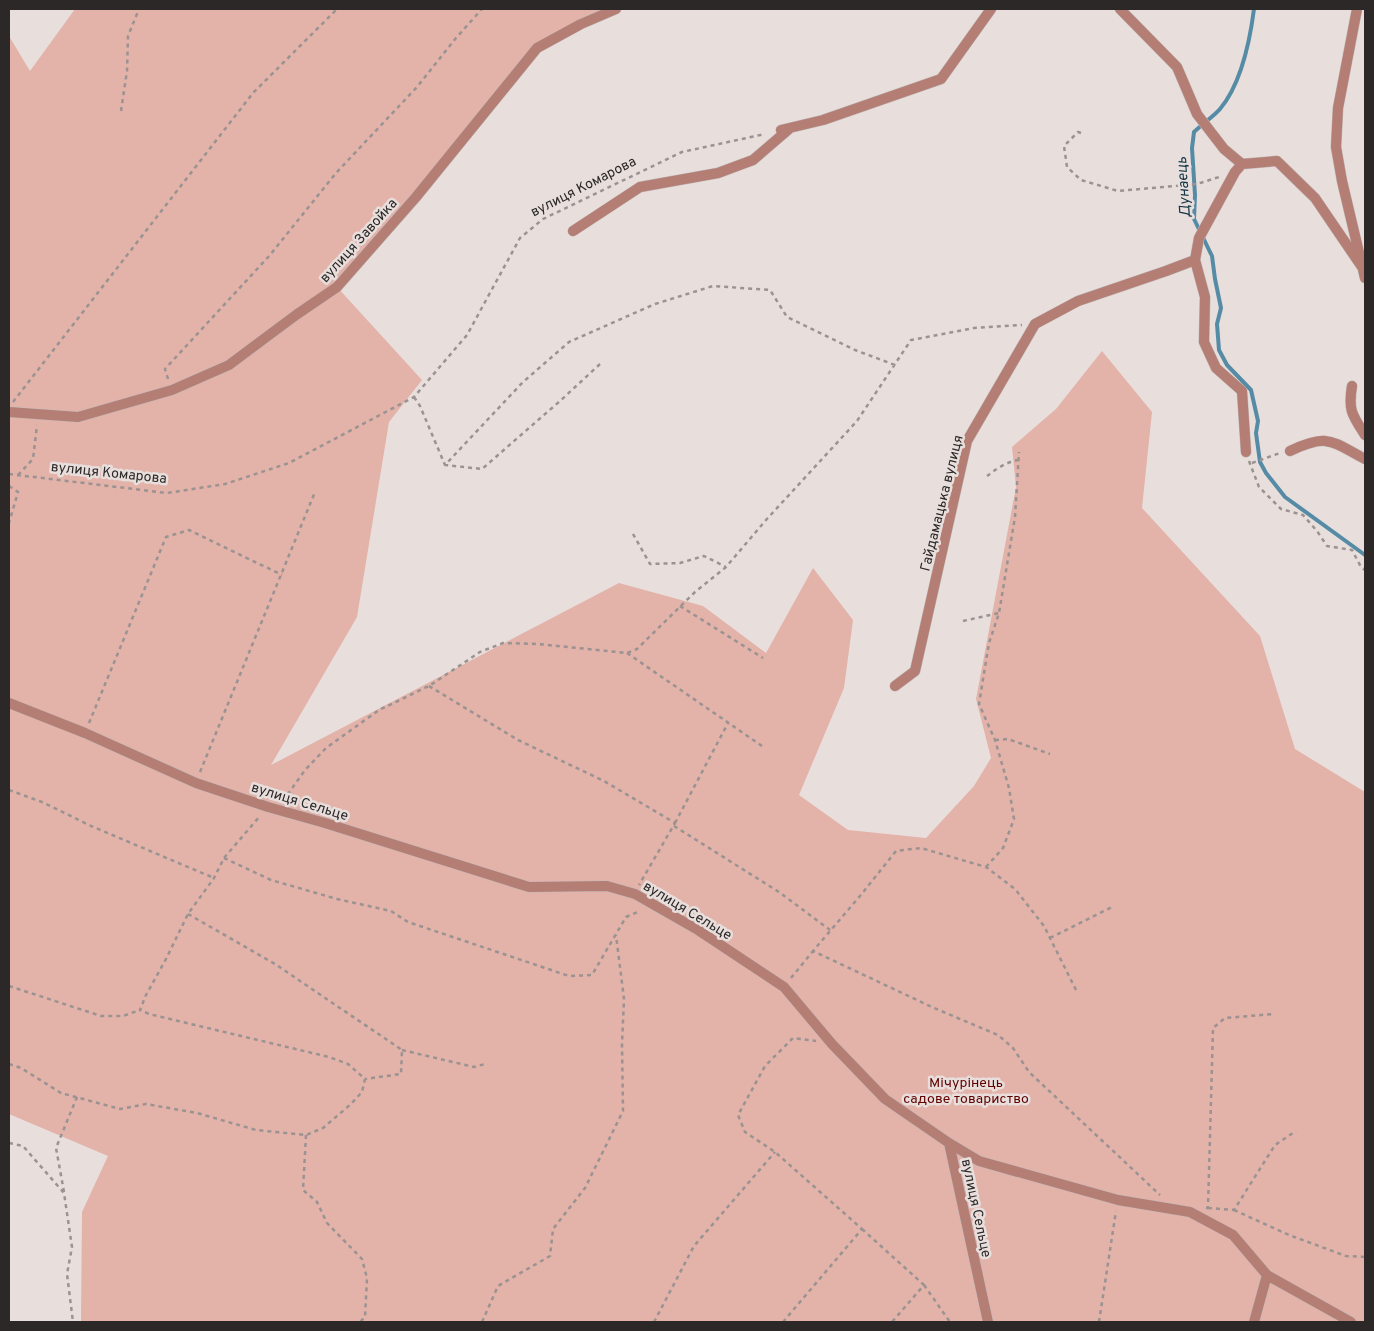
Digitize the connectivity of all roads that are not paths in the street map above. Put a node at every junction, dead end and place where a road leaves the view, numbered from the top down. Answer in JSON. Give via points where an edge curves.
{"nodes":[{"id":1,"x":616,"y":9,"type":"edge"},
{"id":2,"x":991,"y":9,"type":"edge"},
{"id":3,"x":1120,"y":9,"type":"edge"},
{"id":4,"x":1356,"y":9,"type":"edge"},
{"id":5,"x":1242,"y":164,"type":"junction"},
{"id":6,"x":573,"y":231,"type":"dead end"},
{"id":7,"x":1195,"y":260,"type":"junction"},
{"id":8,"x":1362,"y":267,"type":"junction"},
{"id":9,"x":1365,"y":278,"type":"edge"},
{"id":10,"x":1352,"y":386,"type":"dead end"},
{"id":11,"x":9,"y":412,"type":"edge"},
{"id":12,"x":1365,"y":435,"type":"edge"},
{"id":13,"x":1290,"y":451,"type":"dead end"},
{"id":14,"x":1246,"y":452,"type":"road end"},
{"id":15,"x":1365,"y":459,"type":"edge"},
{"id":16,"x":895,"y":686,"type":"dead end"},
{"id":17,"x":9,"y":703,"type":"edge"},
{"id":18,"x":949,"y":1143,"type":"junction"},
{"id":19,"x":1267,"y":1276,"type":"junction"},
{"id":20,"x":988,"y":1322,"type":"edge"},
{"id":21,"x":1254,"y":1322,"type":"edge"},
{"id":22,"x":1351,"y":1322,"type":"edge"}],
"edges":[{"from":1,"to":11,"type":"street","name":"вулиця Завойка","via":[[537,48],[337,288],[229,365],[172,390],[78,417]]},
{"from":2,"to":6,"type":"street","via":[[941,79],[823,120],[786,129],[753,160],[718,173],[640,186]]},
{"from":3,"to":5,"type":"street","via":[[1177,67],[1197,114],[1224,149]]},
{"from":4,"to":8,"type":"street","via":[[1338,108],[1336,147]]},
{"from":5,"to":7,"type":"street","via":[[1199,238]]},
{"from":5,"to":8,"type":"street","via":[[1277,161],[1315,198]]},
{"from":7,"to":14,"type":"street","via":[[1205,298],[1204,342],[1216,368],[1242,391]]},
{"from":7,"to":16,"type":"street","name":"Гайдамацька вулиця","via":[[1078,301],[1035,324],[967,441],[915,671]]},
{"from":8,"to":9,"type":"street"},
{"from":10,"to":12,"type":"street","via":[[1349,403]]},
{"from":13,"to":15,"type":"street","via":[[1309,442],[1330,440]]},
{"from":17,"to":18,"type":"street","name":"вулиця Сельце","via":[[196,783],[529,887],[607,886],[635,894],[698,930],[784,987],[832,1044],[886,1099]]},
{"from":18,"to":19,"type":"street","via":[[978,1161],[1118,1200],[1190,1212],[1233,1235]]},
{"from":18,"to":20,"type":"street","name":"вулиця Сельце"},
{"from":19,"to":21,"type":"street"},
{"from":19,"to":22,"type":"street"}]}
